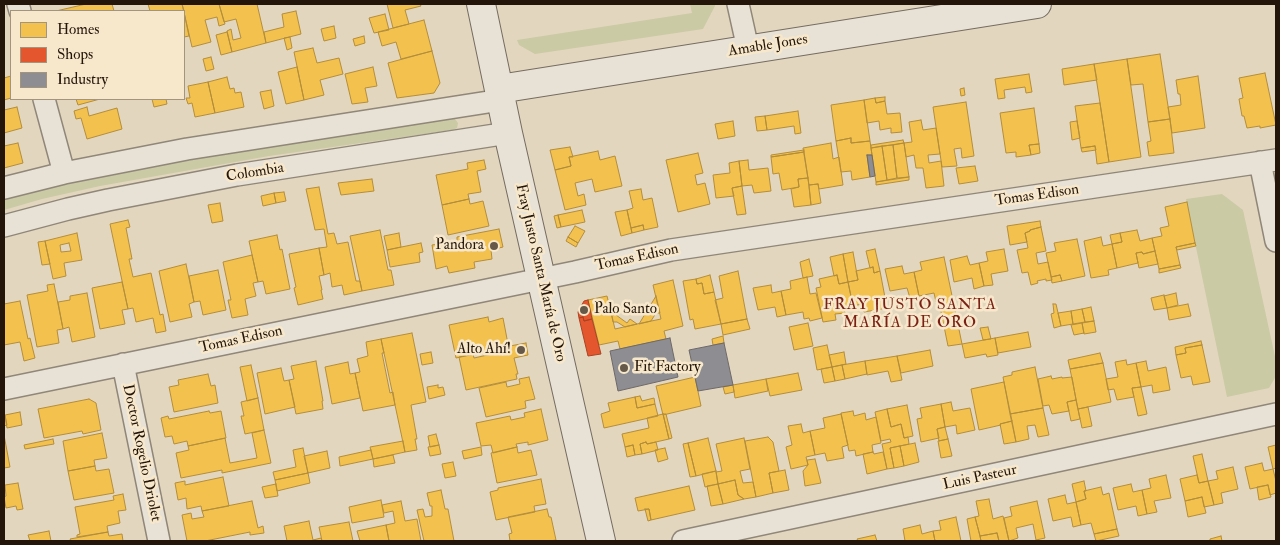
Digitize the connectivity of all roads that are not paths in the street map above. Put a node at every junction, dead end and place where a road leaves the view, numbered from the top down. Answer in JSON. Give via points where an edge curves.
{"nodes":[{"id":1,"x":480,"y":4,"type":"edge"},
{"id":2,"x":738,"y":4,"type":"edge"},
{"id":3,"x":1037,"y":4,"type":"edge"},
{"id":4,"x":748,"y":49,"type":"junction"},
{"id":5,"x":500,"y":94,"type":"junction"},
{"id":6,"x":44,"y":100,"type":"edge"},
{"id":7,"x":508,"y":133,"type":"junction"},
{"id":8,"x":1268,"y":161,"type":"edge"},
{"id":9,"x":64,"y":173,"type":"junction"},
{"id":10,"x":4,"y":188,"type":"edge"},
{"id":11,"x":4,"y":226,"type":"edge"},
{"id":12,"x":1276,"y":241,"type":"edge"},
{"id":13,"x":542,"y":279,"type":"junction"},
{"id":14,"x":123,"y":364,"type":"junction"},
{"id":15,"x":4,"y":389,"type":"edge"},
{"id":16,"x":1276,"y":414,"type":"edge"},
{"id":17,"x":159,"y":541,"type":"edge"},
{"id":18,"x":601,"y":541,"type":"edge"},
{"id":19,"x":683,"y":541,"type":"edge"}],
"edges":[{"from":1,"to":5,"type":"main road","name":"Fray Justo Santa María de Oro"},
{"from":2,"to":4,"type":"street"},
{"from":3,"to":4,"type":"main road","name":"Amable Jones"},
{"from":4,"to":5,"type":"main road","name":"Amable Jones"},
{"from":5,"to":7,"type":"main road","name":"Fray Justo Santa María de Oro"},
{"from":5,"to":9,"type":"street"},
{"from":6,"to":9,"type":"street"},
{"from":7,"to":11,"type":"street","name":"Colombia","via":[[228,177],[68,209]]},
{"from":7,"to":13,"type":"main road","name":"Fray Justo Santa María de Oro"},
{"from":8,"to":12,"type":"street"},
{"from":8,"to":13,"type":"street","name":"Tomas Edison","via":[[671,250]]},
{"from":9,"to":10,"type":"street"},
{"from":13,"to":14,"type":"street","name":"Tomas Edison"},
{"from":13,"to":18,"type":"main road","name":"Fray Justo Santa María de Oro"},
{"from":14,"to":15,"type":"street","name":"Tomas Edison"},
{"from":14,"to":17,"type":"street","name":"Doctor Rogelio Driolet"},
{"from":16,"to":19,"type":"street","name":"Luis Pasteur"}]}
